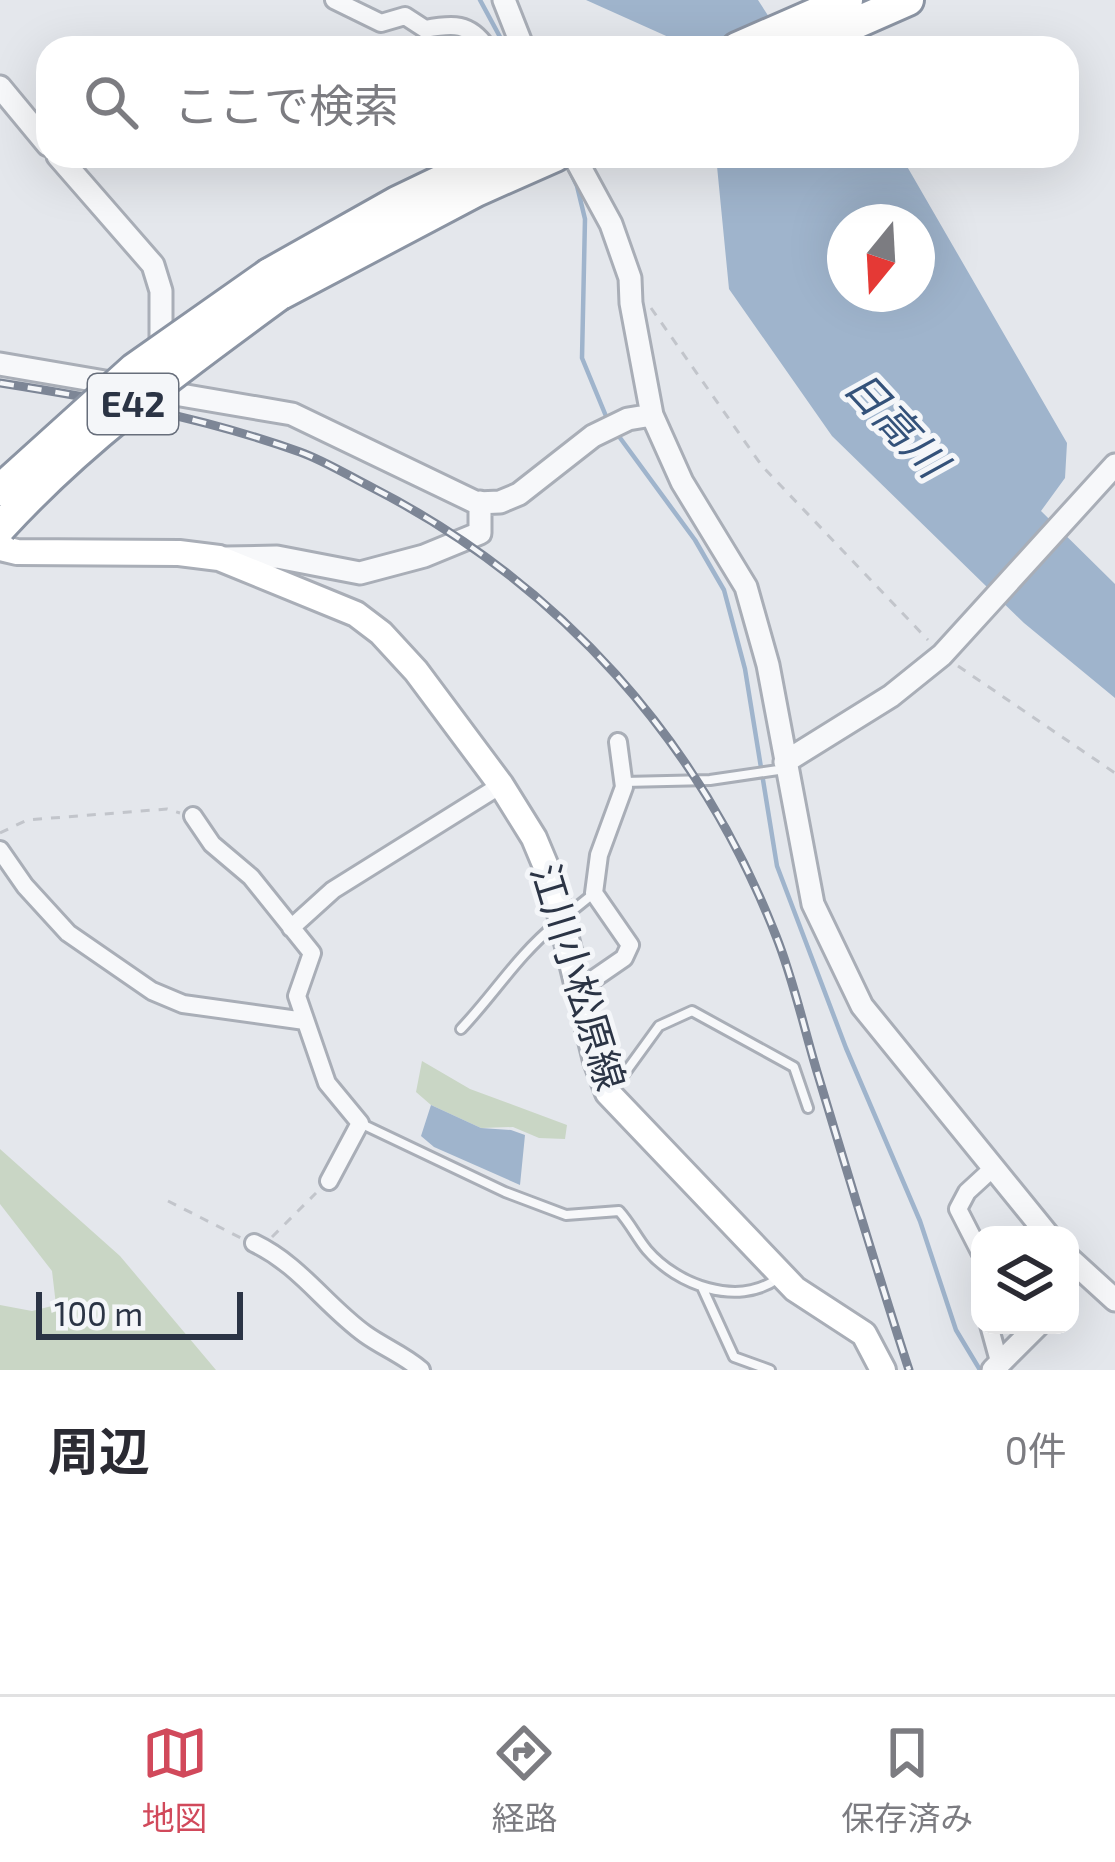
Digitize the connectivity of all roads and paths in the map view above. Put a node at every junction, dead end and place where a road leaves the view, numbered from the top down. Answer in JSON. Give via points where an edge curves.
{"nodes":[{"id":1,"x":334,"y":0,"type":"edge"},
{"id":2,"x":504,"y":0,"type":"edge"},
{"id":3,"x":847,"y":0,"type":"edge"},
{"id":4,"x":908,"y":0,"type":"edge"},
{"id":5,"x":476,"y":36,"type":"edge"},
{"id":6,"x":518,"y":36,"type":"edge"},
{"id":7,"x":764,"y":36,"type":"edge"},
{"id":8,"x":826,"y":36,"type":"edge"},
{"id":9,"x":0,"y":87,"type":"edge"},
{"id":10,"x":36,"y":130,"type":"edge"},
{"id":11,"x":68,"y":168,"type":"edge"},
{"id":12,"x":469,"y":168,"type":"edge"},
{"id":13,"x":528,"y":168,"type":"edge"},
{"id":14,"x":581,"y":168,"type":"edge"},
{"id":15,"x":630,"y":278,"type":"junction"},
{"id":16,"x":274,"y":285,"type":"junction"},
{"id":17,"x":0,"y":364,"type":"edge"},
{"id":18,"x":162,"y":392,"type":"junction"},
{"id":19,"x":652,"y":415,"type":"junction"},
{"id":20,"x":1115,"y":465,"type":"edge"},
{"id":21,"x":0,"y":490,"type":"edge"},
{"id":22,"x":481,"y":502,"type":"junction"},
{"id":23,"x":0,"y":528,"type":"edge"},
{"id":24,"x":0,"y":548,"type":"edge"},
{"id":25,"x":219,"y":558,"type":"junction"},
{"id":26,"x":942,"y":655,"type":"junction"},
{"id":27,"x":618,"y":742,"type":"dead end"},
{"id":28,"x":786,"y":765,"type":"junction"},
{"id":29,"x":1115,"y":773,"type":"edge"},
{"id":30,"x":624,"y":782,"type":"junction"},
{"id":31,"x":501,"y":785,"type":"junction"},
{"id":32,"x":193,"y":816,"type":"joint"},
{"id":33,"x":0,"y":833,"type":"edge"},
{"id":34,"x":0,"y":850,"type":"edge"},
{"id":35,"x":594,"y":893,"type":"junction"},
{"id":36,"x":562,"y":920,"type":"junction"},
{"id":37,"x":291,"y":928,"type":"junction"},
{"id":38,"x":579,"y":989,"type":"junction"},
{"id":39,"x":305,"y":1021,"type":"junction"},
{"id":40,"x":460,"y":1029,"type":"dead end"},
{"id":41,"x":608,"y":1093,"type":"junction"},
{"id":42,"x":808,"y":1108,"type":"dead end"},
{"id":43,"x":360,"y":1124,"type":"junction"},
{"id":44,"x":992,"y":1169,"type":"junction"},
{"id":45,"x":329,"y":1181,"type":"joint"},
{"id":46,"x":168,"y":1201,"type":"dead end"},
{"id":47,"x":1040,"y":1226,"type":"edge"},
{"id":48,"x":971,"y":1234,"type":"edge"},
{"id":49,"x":258,"y":1245,"type":"junction"},
{"id":50,"x":782,"y":1274,"type":"junction"},
{"id":51,"x":1079,"y":1277,"type":"edge"},
{"id":52,"x":702,"y":1287,"type":"junction"},
{"id":53,"x":1115,"y":1300,"type":"edge"},
{"id":54,"x":991,"y":1334,"type":"edge"},
{"id":55,"x":1029,"y":1334,"type":"edge"},
{"id":56,"x":997,"y":1368,"type":"edge"},
{"id":57,"x":421,"y":1370,"type":"edge"},
{"id":58,"x":770,"y":1370,"type":"edge"},
{"id":59,"x":883,"y":1370,"type":"edge"}],
"edges":[{"from":1,"to":5,"type":"street","via":[[381,23],[405,16],[424,29],[452,24]]},
{"from":2,"to":6,"type":"street"},
{"from":3,"to":7,"type":"highway"},
{"from":4,"to":8,"type":"highway"},
{"from":9,"to":10,"type":"street"},
{"from":11,"to":18,"type":"street","via":[[153,265]]},
{"from":12,"to":16,"type":"highway","number":"E42","via":[[397,202]]},
{"from":13,"to":16,"type":"highway","number":"E42"},
{"from":14,"to":15,"type":"street"},
{"from":15,"to":19,"type":"street"},
{"from":15,"to":26,"type":"path","via":[[762,466]]},
{"from":16,"to":21,"type":"highway","number":"E42","bridge":true,"via":[[134,369]]},
{"from":16,"to":23,"type":"highway","number":"E42","bridge":true},
{"from":17,"to":18,"type":"street"},
{"from":18,"to":22,"type":"street","via":[[292,414]]},
{"from":19,"to":22,"type":"street","via":[[592,436],[519,494]]},
{"from":19,"to":28,"type":"street","via":[[746,587]]},
{"from":20,"to":26,"type":"street"},
{"from":22,"to":25,"type":"street","via":[[480,533],[360,573],[277,556]]},
{"from":24,"to":25,"type":"main road","name":"江川小松原線"},
{"from":25,"to":31,"type":"main road","name":"江川小松原線","via":[[356,614],[381,633]]},
{"from":26,"to":28,"type":"street"},
{"from":26,"to":29,"type":"path"},
{"from":27,"to":30,"type":"street"},
{"from":28,"to":30,"type":"lane","via":[[710,780]]},
{"from":28,"to":44,"type":"street","via":[[813,904],[862,1006]]},
{"from":30,"to":35,"type":"street"},
{"from":31,"to":36,"type":"main road","name":"江川小松原線","via":[[534,838]]},
{"from":31,"to":37,"type":"street","via":[[333,890]]},
{"from":32,"to":33,"type":"path","via":[[166,809],[88,814],[26,820]]},
{"from":32,"to":37,"type":"street"},
{"from":34,"to":39,"type":"street","via":[[68,933],[152,991],[183,1004]]},
{"from":35,"to":36,"type":"lane"},
{"from":35,"to":38,"type":"street","via":[[630,945]]},
{"from":36,"to":38,"type":"main road","name":"江川小松原線"},
{"from":36,"to":40,"type":"lane","via":[[521,953]]},
{"from":37,"to":39,"type":"street","via":[[312,953],[297,996]]},
{"from":38,"to":41,"type":"main road","name":"江川小松原線"},
{"from":39,"to":43,"type":"street","via":[[327,1083]]},
{"from":41,"to":42,"type":"lane","via":[[659,1026],[692,1011],[794,1067]]},
{"from":41,"to":50,"type":"main road","name":"江川小松原線"},
{"from":43,"to":45,"type":"street"},
{"from":43,"to":52,"type":"lane","via":[[566,1215],[619,1211],[648,1251]]},
{"from":44,"to":47,"type":"street"},
{"from":44,"to":48,"type":"street","via":[[958,1209]]},
{"from":45,"to":49,"type":"path"},
{"from":46,"to":49,"type":"path"},
{"from":49,"to":57,"type":"street"},
{"from":50,"to":52,"type":"lane","via":[[761,1289]]},
{"from":50,"to":59,"type":"main road","name":"江川小松原線","via":[[864,1334]]},
{"from":51,"to":53,"type":"street"},
{"from":52,"to":58,"type":"lane","via":[[734,1357]]},
{"from":54,"to":56,"type":"street"},
{"from":55,"to":56,"type":"street"}]}
